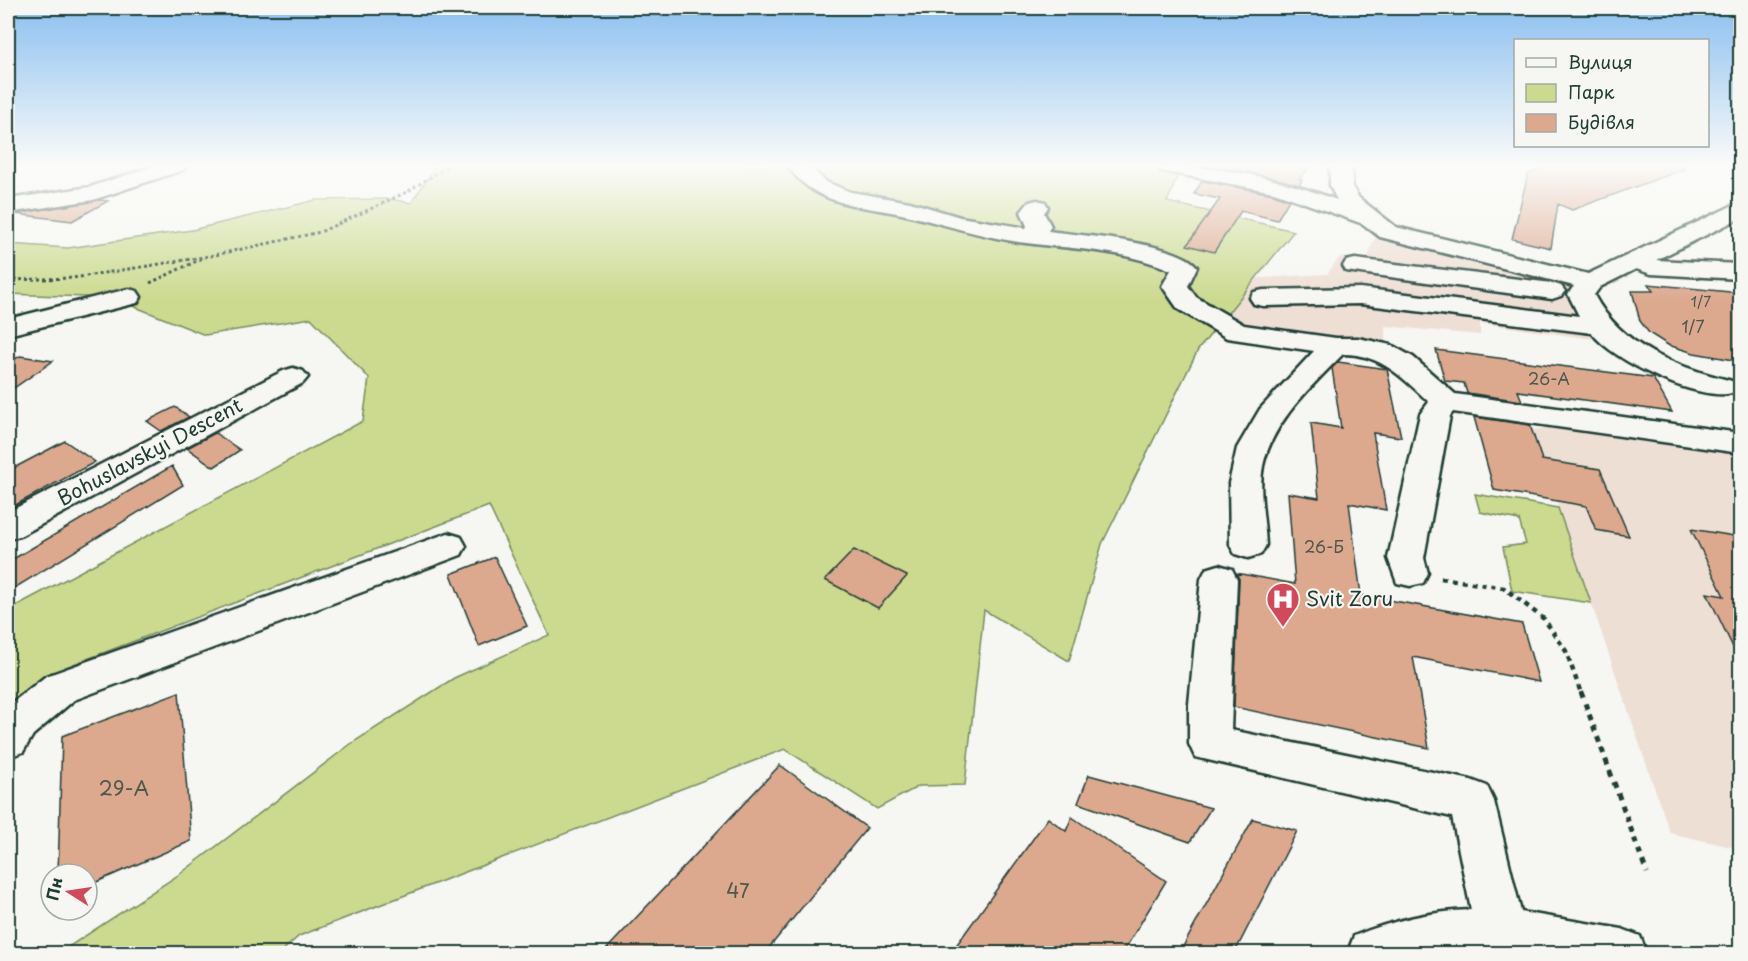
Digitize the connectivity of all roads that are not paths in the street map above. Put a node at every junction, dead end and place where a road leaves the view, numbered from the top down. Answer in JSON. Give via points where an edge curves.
{"nodes":[{"id":1,"x":915,"y":211,"type":"edge"},
{"id":2,"x":1033,"y":211,"type":"edge"},
{"id":3,"x":1346,"y":211,"type":"edge"},
{"id":4,"x":1359,"y":211,"type":"edge"},
{"id":5,"x":1736,"y":211,"type":"edge"},
{"id":6,"x":1368,"y":219,"type":"junction"},
{"id":7,"x":1033,"y":236,"type":"junction"},
{"id":8,"x":1635,"y":259,"type":"junction"},
{"id":9,"x":1355,"y":266,"type":"dead end"},
{"id":10,"x":1740,"y":272,"type":"edge"},
{"id":11,"x":1586,"y":288,"type":"junction"},
{"id":12,"x":128,"y":297,"type":"road end"},
{"id":13,"x":1263,"y":297,"type":"dead end"},
{"id":14,"x":1385,"y":301,"type":"junction"},
{"id":15,"x":1598,"y":325,"type":"junction"},
{"id":16,"x":8,"y":327,"type":"edge"},
{"id":17,"x":1336,"y":346,"type":"junction"},
{"id":18,"x":1403,"y":363,"type":"junction"},
{"id":19,"x":293,"y":377,"type":"dead end"},
{"id":20,"x":1734,"y":392,"type":"edge"},
{"id":21,"x":1446,"y":402,"type":"junction"},
{"id":22,"x":1724,"y":447,"type":"edge"},
{"id":23,"x":8,"y":528,"type":"edge"},
{"id":24,"x":1248,"y":544,"type":"dead end"},
{"id":25,"x":448,"y":546,"type":"dead end"},
{"id":26,"x":1410,"y":573,"type":"road end"},
{"id":27,"x":1219,"y":579,"type":"dead end"},
{"id":28,"x":8,"y":739,"type":"edge"},
{"id":29,"x":1501,"y":934,"type":"junction"},
{"id":30,"x":1372,"y":954,"type":"edge"},
{"id":31,"x":1622,"y":954,"type":"edge"}],
"edges":[{"from":1,"to":7,"type":"street","via":[[952,222]]},
{"from":2,"to":7,"type":"street","via":[[1039,226]]},
{"from":3,"to":6,"type":"street"},
{"from":4,"to":6,"type":"street"},
{"from":5,"to":8,"type":"street"},
{"from":6,"to":11,"type":"street","via":[[1388,232]]},
{"from":7,"to":17,"type":"street","via":[[1172,261],[1185,267],[1175,286],[1187,303],[1237,332]]},
{"from":8,"to":10,"type":"street","via":[[1651,267]]},
{"from":8,"to":11,"type":"street"},
{"from":9,"to":11,"type":"street"},
{"from":11,"to":15,"type":"street","via":[[1587,309]]},
{"from":12,"to":16,"type":"street"},
{"from":13,"to":14,"type":"street","via":[[1360,296]]},
{"from":14,"to":15,"type":"street"},
{"from":14,"to":18,"type":"street"},
{"from":15,"to":20,"type":"street","via":[[1620,345],[1651,363]]},
{"from":17,"to":18,"type":"street","via":[[1358,345],[1382,351]]},
{"from":17,"to":24,"type":"street","via":[[1266,422],[1246,468]]},
{"from":18,"to":21,"type":"street"},
{"from":19,"to":23,"type":"street","name":"Bohuslavskyi Descent"},
{"from":21,"to":22,"type":"street"},
{"from":21,"to":26,"type":"street","via":[[1435,414],[1406,558]]},
{"from":25,"to":28,"type":"street","via":[[60,688],[18,722]]},
{"from":27,"to":29,"type":"street","via":[[1210,744],[1471,801]]},
{"from":29,"to":30,"type":"street","via":[[1440,936]]},
{"from":29,"to":31,"type":"street"}]}
